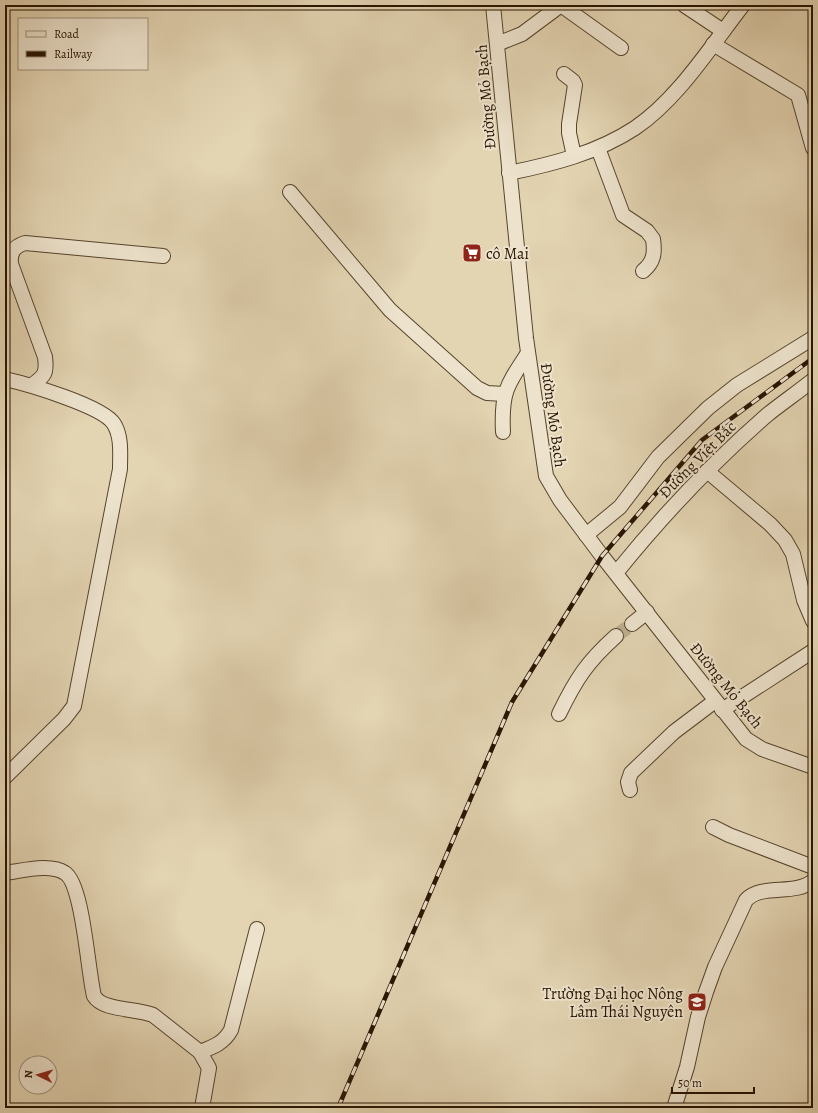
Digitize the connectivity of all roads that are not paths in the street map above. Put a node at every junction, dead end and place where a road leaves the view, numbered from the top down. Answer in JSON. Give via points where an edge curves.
{"nodes":[{"id":1,"x":493,"y":5,"type":"edge"},
{"id":2,"x":561,"y":5,"type":"edge"},
{"id":3,"x":684,"y":5,"type":"edge"},
{"id":4,"x":743,"y":5,"type":"edge"},
{"id":5,"x":723,"y":31,"type":"junction"},
{"id":6,"x":497,"y":44,"type":"junction"},
{"id":7,"x":713,"y":44,"type":"junction"},
{"id":8,"x":621,"y":48,"type":"dead end"},
{"id":9,"x":564,"y":74,"type":"dead end"},
{"id":10,"x":598,"y":148,"type":"junction"},
{"id":11,"x":813,"y":148,"type":"edge"},
{"id":12,"x":574,"y":156,"type":"junction"},
{"id":13,"x":509,"y":173,"type":"junction"},
{"id":14,"x":290,"y":192,"type":"dead end"},
{"id":15,"x":8,"y":250,"type":"edge"},
{"id":16,"x":164,"y":256,"type":"dead end"},
{"id":17,"x":643,"y":271,"type":"dead end"},
{"id":18,"x":813,"y":338,"type":"edge"},
{"id":19,"x":528,"y":353,"type":"junction"},
{"id":20,"x":5,"y":379,"type":"edge"},
{"id":21,"x":813,"y":380,"type":"edge"},
{"id":22,"x":32,"y":386,"type":"junction"},
{"id":23,"x":504,"y":394,"type":"junction"},
{"id":24,"x":503,"y":432,"type":"dead end"},
{"id":25,"x":707,"y":471,"type":"junction"},
{"id":26,"x":586,"y":534,"type":"junction"},
{"id":27,"x":616,"y":573,"type":"junction"},
{"id":28,"x":647,"y":612,"type":"junction"},
{"id":29,"x":813,"y":621,"type":"edge"},
{"id":30,"x":632,"y":624,"type":"tunnel mouth"},
{"id":31,"x":616,"y":636,"type":"tunnel mouth"},
{"id":32,"x":813,"y":651,"type":"edge"},
{"id":33,"x":719,"y":706,"type":"junction"},
{"id":34,"x":559,"y":714,"type":"dead end"},
{"id":35,"x":813,"y":767,"type":"edge"},
{"id":36,"x":5,"y":777,"type":"edge"},
{"id":37,"x":630,"y":790,"type":"dead end"},
{"id":38,"x":713,"y":827,"type":"dead end"},
{"id":39,"x":813,"y":867,"type":"edge"},
{"id":40,"x":5,"y":873,"type":"edge"},
{"id":41,"x":813,"y":881,"type":"edge"},
{"id":42,"x":257,"y":929,"type":"dead end"},
{"id":43,"x":200,"y":1052,"type":"junction"},
{"id":44,"x":202,"y":1108,"type":"edge"},
{"id":45,"x":674,"y":1108,"type":"edge"}],
"edges":[{"from":1,"to":6,"type":"street","name":"Đường Mỏ Bạch"},
{"from":2,"to":6,"type":"street","via":[[522,34]]},
{"from":2,"to":8,"type":"street"},
{"from":3,"to":5,"type":"street"},
{"from":4,"to":5,"type":"street"},
{"from":5,"to":7,"type":"street"},
{"from":6,"to":13,"type":"street","name":"Đường Mỏ Bạch"},
{"from":7,"to":10,"type":"street","via":[[662,105],[636,128]]},
{"from":7,"to":11,"type":"street","via":[[798,95]]},
{"from":9,"to":12,"type":"street","via":[[575,85],[569,124]]},
{"from":10,"to":12,"type":"street"},
{"from":10,"to":17,"type":"street","via":[[623,215],[647,231],[653,239],[653,260]]},
{"from":12,"to":13,"type":"street","via":[[544,166]]},
{"from":13,"to":19,"type":"street","name":"Đường Mỏ Bạch"},
{"from":14,"to":23,"type":"street","via":[[390,310],[477,388],[487,393]]},
{"from":15,"to":16,"type":"street","via":[[25,243]]},
{"from":15,"to":22,"type":"street","via":[[47,368],[43,378]]},
{"from":18,"to":26,"type":"street","via":[[737,385],[708,408],[658,457],[620,507]]},
{"from":19,"to":23,"type":"street"},
{"from":19,"to":26,"type":"street","name":"Đường Mỏ Bạch","via":[[546,476],[560,500]]},
{"from":20,"to":22,"type":"street"},
{"from":21,"to":25,"type":"street","name":"Đường Việt Bắc","via":[[768,414]]},
{"from":22,"to":36,"type":"street","via":[[99,412],[113,423],[119,436],[120,469],[74,706]]},
{"from":23,"to":24,"type":"street"},
{"from":25,"to":27,"type":"street","name":"Đường Việt Bắc","via":[[672,507]]},
{"from":25,"to":29,"type":"street","via":[[770,524],[784,540],[793,554],[804,600]]},
{"from":26,"to":27,"type":"street","name":"Đường Mỏ Bạch"},
{"from":27,"to":28,"type":"street","name":"Đường Mỏ Bạch"},
{"from":28,"to":30,"type":"street"},
{"from":28,"to":33,"type":"street","name":"Đường Mỏ Bạch"},
{"from":31,"to":34,"type":"street","via":[[585,666]]},
{"from":32,"to":33,"type":"street"},
{"from":33,"to":35,"type":"street","name":"Đường Mỏ Bạch","via":[[753,744]]},
{"from":33,"to":37,"type":"street","via":[[674,732],[631,773],[628,782]]},
{"from":38,"to":39,"type":"street"},
{"from":40,"to":43,"type":"street","via":[[45,869],[58,870],[68,875],[72,881],[81,917],[96,1001],[152,1015]]},
{"from":41,"to":45,"type":"street","via":[[804,887],[753,894],[746,900],[706,992]]},
{"from":42,"to":43,"type":"street","via":[[231,1030],[227,1038],[219,1044]]},
{"from":43,"to":44,"type":"street","via":[[209,1068]]}]}
